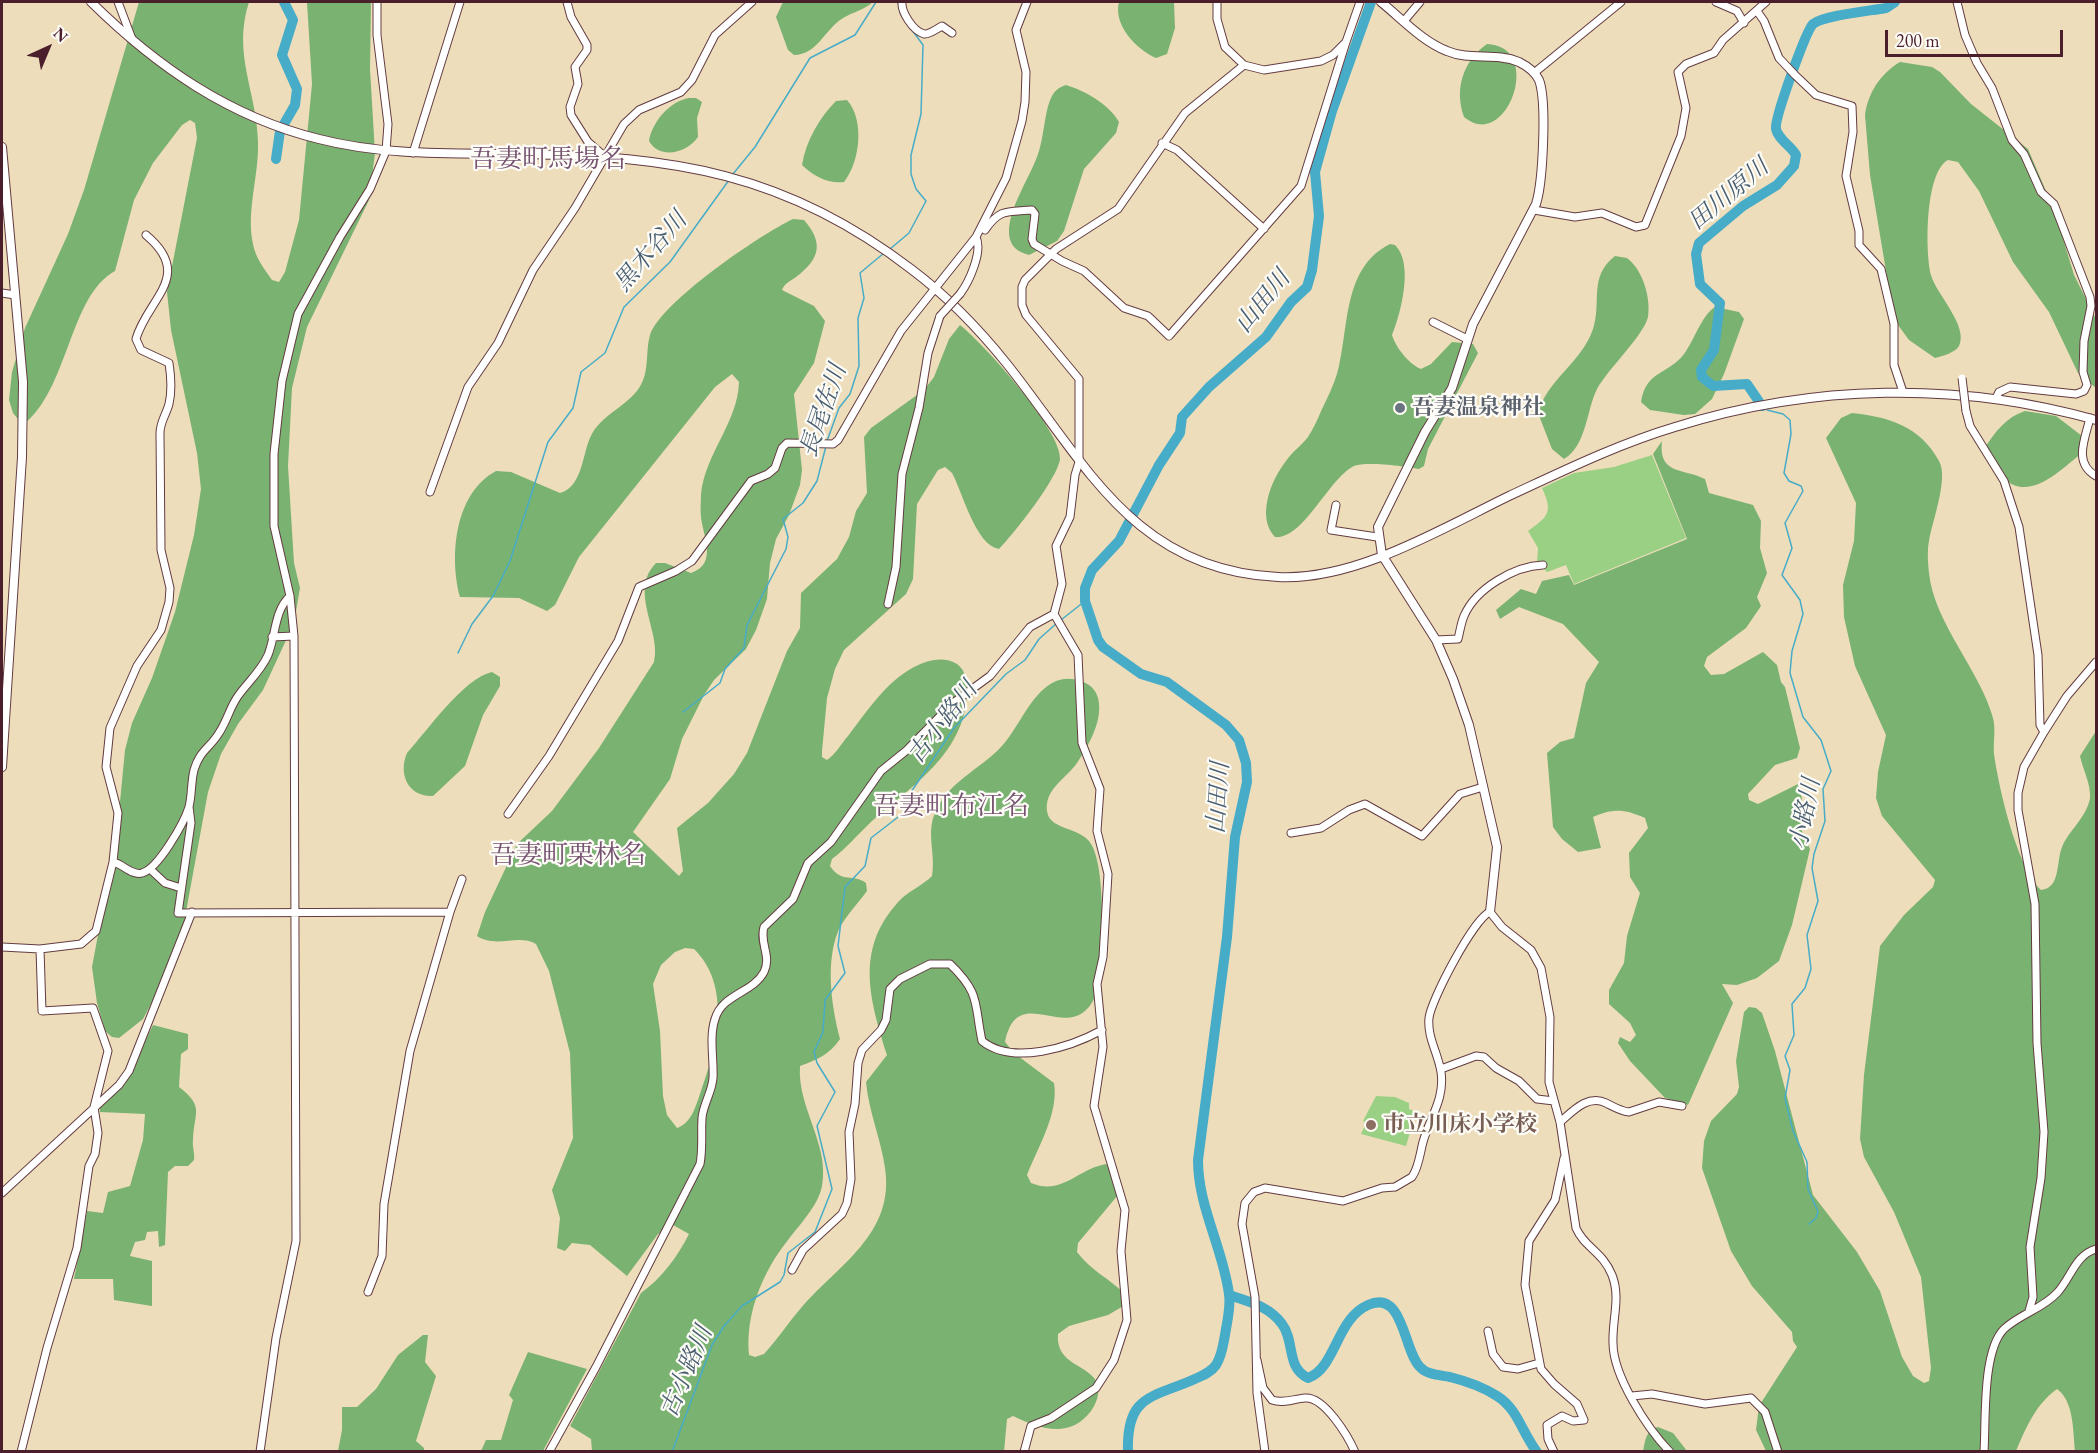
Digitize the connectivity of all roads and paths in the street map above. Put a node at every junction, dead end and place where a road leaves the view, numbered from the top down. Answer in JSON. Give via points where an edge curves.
{"nodes":[{"id":1,"x":91,"y":2,"type":"edge"},
{"id":2,"x":118,"y":2,"type":"edge"},
{"id":3,"x":376,"y":2,"type":"edge"},
{"id":4,"x":460,"y":2,"type":"edge"},
{"id":5,"x":567,"y":2,"type":"edge"},
{"id":6,"x":752,"y":2,"type":"edge"},
{"id":7,"x":902,"y":2,"type":"edge"},
{"id":8,"x":1027,"y":2,"type":"edge"},
{"id":9,"x":1217,"y":2,"type":"edge"},
{"id":10,"x":1360,"y":2,"type":"edge"},
{"id":11,"x":1381,"y":2,"type":"edge"},
{"id":12,"x":1420,"y":2,"type":"edge"},
{"id":13,"x":1621,"y":2,"type":"edge"},
{"id":14,"x":1716,"y":2,"type":"edge"},
{"id":15,"x":1766,"y":2,"type":"edge"},
{"id":16,"x":1957,"y":2,"type":"edge"},
{"id":17,"x":1757,"y":11,"type":"junction"},
{"id":18,"x":1404,"y":21,"type":"junction"},
{"id":19,"x":1744,"y":23,"type":"junction"},
{"id":20,"x":952,"y":33,"type":"dead end"},
{"id":21,"x":133,"y":41,"type":"junction"},
{"id":22,"x":1346,"y":42,"type":"junction"},
{"id":23,"x":1244,"y":65,"type":"junction"},
{"id":24,"x":1534,"y":73,"type":"junction"},
{"id":25,"x":1162,"y":143,"type":"junction"},
{"id":26,"x":2,"y":147,"type":"edge"},
{"id":27,"x":386,"y":151,"type":"junction"},
{"id":28,"x":413,"y":153,"type":"junction"},
{"id":29,"x":604,"y":156,"type":"junction"},
{"id":30,"x":1534,"y":210,"type":"junction"},
{"id":31,"x":1264,"y":229,"type":"junction"},
{"id":32,"x":146,"y":235,"type":"dead end"},
{"id":33,"x":976,"y":237,"type":"junction"},
{"id":34,"x":1052,"y":253,"type":"junction"},
{"id":35,"x":931,"y":284,"type":"junction"},
{"id":36,"x":2,"y":293,"type":"edge"},
{"id":37,"x":15,"y":295,"type":"junction"},
{"id":38,"x":1433,"y":322,"type":"dead end"},
{"id":39,"x":1467,"y":339,"type":"junction"},
{"id":40,"x":1962,"y":378,"type":"dead end"},
{"id":41,"x":1903,"y":392,"type":"junction"},
{"id":42,"x":1996,"y":398,"type":"junction"},
{"id":43,"x":2093,"y":419,"type":"edge"},
{"id":44,"x":1079,"y":462,"type":"junction"},
{"id":45,"x":2097,"y":476,"type":"edge"},
{"id":46,"x":430,"y":492,"type":"dead end"},
{"id":47,"x":1336,"y":505,"type":"dead end"},
{"id":48,"x":1377,"y":537,"type":"junction"},
{"id":49,"x":1382,"y":555,"type":"junction"},
{"id":50,"x":1544,"y":566,"type":"dead end"},
{"id":51,"x":290,"y":596,"type":"junction"},
{"id":52,"x":888,"y":604,"type":"dead end"},
{"id":53,"x":1056,"y":619,"type":"junction"},
{"id":54,"x":294,"y":636,"type":"junction"},
{"id":55,"x":272,"y":637,"type":"junction"},
{"id":56,"x":1436,"y":640,"type":"junction"},
{"id":57,"x":2097,"y":662,"type":"edge"},
{"id":58,"x":2044,"y":732,"type":"junction"},
{"id":59,"x":2,"y":767,"type":"edge"},
{"id":60,"x":1484,"y":787,"type":"junction"},
{"id":61,"x":189,"y":807,"type":"junction"},
{"id":62,"x":508,"y":814,"type":"dead end"},
{"id":63,"x":1291,"y":833,"type":"dead end"},
{"id":64,"x":113,"y":862,"type":"junction"},
{"id":65,"x":150,"y":869,"type":"junction"},
{"id":66,"x":462,"y":879,"type":"dead end"},
{"id":67,"x":181,"y":888,"type":"junction"},
{"id":68,"x":192,"y":912,"type":"junction"},
{"id":69,"x":294,"y":912,"type":"junction"},
{"id":70,"x":450,"y":912,"type":"junction"},
{"id":71,"x":1490,"y":912,"type":"junction"},
{"id":72,"x":2,"y":947,"type":"edge"},
{"id":73,"x":40,"y":949,"type":"junction"},
{"id":74,"x":1102,"y":1030,"type":"junction"},
{"id":75,"x":1441,"y":1069,"type":"junction"},
{"id":76,"x":1554,"y":1101,"type":"junction"},
{"id":77,"x":1682,"y":1106,"type":"dead end"},
{"id":78,"x":94,"y":1107,"type":"junction"},
{"id":79,"x":1560,"y":1122,"type":"junction"},
{"id":80,"x":1566,"y":1157,"type":"junction"},
{"id":81,"x":2,"y":1193,"type":"edge"},
{"id":82,"x":2097,"y":1249,"type":"edge"},
{"id":83,"x":792,"y":1270,"type":"dead end"},
{"id":84,"x":368,"y":1292,"type":"dead end"},
{"id":85,"x":2029,"y":1311,"type":"junction"},
{"id":86,"x":1488,"y":1331,"type":"dead end"},
{"id":87,"x":1255,"y":1359,"type":"junction"},
{"id":88,"x":1539,"y":1363,"type":"junction"},
{"id":89,"x":1632,"y":1396,"type":"junction"},
{"id":90,"x":21,"y":1452,"type":"edge"},
{"id":91,"x":260,"y":1452,"type":"edge"},
{"id":92,"x":549,"y":1452,"type":"edge"},
{"id":93,"x":1024,"y":1452,"type":"edge"},
{"id":94,"x":1265,"y":1452,"type":"edge"},
{"id":95,"x":1355,"y":1452,"type":"edge"},
{"id":96,"x":1554,"y":1452,"type":"edge"},
{"id":97,"x":1670,"y":1452,"type":"edge"},
{"id":98,"x":1778,"y":1452,"type":"edge"},
{"id":99,"x":1984,"y":1452,"type":"edge"}],
"edges":[{"from":1,"to":21,"type":"street"},
{"from":2,"to":21,"type":"street"},
{"from":3,"to":27,"type":"street","via":[[388,124]]},
{"from":4,"to":28,"type":"street"},
{"from":5,"to":29,"type":"street","via":[[587,45],[575,67],[578,84],[571,115],[588,142]]},
{"from":6,"to":29,"type":"street","via":[[715,35],[687,87],[631,116]]},
{"from":7,"to":20,"type":"street","via":[[902,10],[922,33],[942,26]]},
{"from":8,"to":33,"type":"street","via":[[1016,30],[1026,72],[1022,121],[1006,178]]},
{"from":9,"to":23,"type":"street","via":[[1225,47]]},
{"from":10,"to":22,"type":"street"},
{"from":11,"to":18,"type":"street"},
{"from":12,"to":18,"type":"street"},
{"from":13,"to":24,"type":"street"},
{"from":14,"to":19,"type":"street","via":[[1737,11]]},
{"from":15,"to":17,"type":"street"},
{"from":16,"to":42,"type":"street","via":[[1965,35],[2012,140],[2024,154],[2041,192],[2054,204],[2091,306],[2084,341],[2084,391],[2076,394],[2010,387]]},
{"from":17,"to":19,"type":"street"},
{"from":17,"to":41,"type":"street","via":[[1779,58],[1793,73],[1816,94],[1852,106],[1847,184],[1859,245],[1881,269],[1894,324],[1894,365]]},
{"from":18,"to":24,"type":"street","via":[[1450,53],[1512,59]]},
{"from":19,"to":30,"type":"street","via":[[1711,55],[1686,64],[1678,72],[1686,108],[1681,136],[1645,225],[1636,227],[1602,213],[1575,217]]},
{"from":21,"to":27,"type":"street","via":[[179,77],[232,108],[312,138]]},
{"from":22,"to":23,"type":"street","via":[[1321,60],[1264,70]]},
{"from":22,"to":31,"type":"street","via":[[1304,180]]},
{"from":23,"to":25,"type":"street","via":[[1185,113]]},
{"from":24,"to":30,"type":"street","via":[[1541,88],[1542,116],[1539,190]]},
{"from":25,"to":31,"type":"street","via":[[1177,150]]},
{"from":25,"to":34,"type":"street","via":[[1118,208]]},
{"from":26,"to":37,"type":"street"},
{"from":27,"to":28,"type":"street"},
{"from":27,"to":51,"type":"street","via":[[370,189],[298,314],[291,338],[276,428],[273,526]]},
{"from":28,"to":29,"type":"street"},
{"from":29,"to":35,"type":"street","via":[[727,175],[799,201],[868,238]]},
{"from":29,"to":46,"type":"street","via":[[533,270],[498,343],[468,387]]},
{"from":30,"to":39,"type":"street"},
{"from":31,"to":34,"type":"street","via":[[1168,336],[1148,315],[1128,311],[1084,271]]},
{"from":32,"to":64,"type":"street","via":[[161,252],[167,272],[160,298],[136,339],[141,350],[169,363],[171,376],[169,404],[160,424],[161,550],[170,588],[161,630],[137,666],[106,745],[107,778],[118,813]]},
{"from":33,"to":34,"type":"street","via":[[998,213],[1032,210],[1032,242]]},
{"from":33,"to":35,"type":"street","via":[[954,266]]},
{"from":33,"to":52,"type":"street","bridge":true,"via":[[978,247],[969,278],[940,316],[928,353],[902,474],[896,567]]},
{"from":34,"to":44,"type":"street","via":[[1025,280],[1022,304],[1026,315],[1079,379]]},
{"from":35,"to":44,"type":"street","via":[[1006,363]]},
{"from":35,"to":62,"type":"street","via":[[838,440],[833,444],[787,443],[775,468],[751,481],[692,561],[639,587],[618,641],[549,756]]},
{"from":36,"to":37,"type":"street"},
{"from":37,"to":59,"type":"street","via":[[23,382],[22,457]]},
{"from":38,"to":39,"type":"street"},
{"from":39,"to":48,"type":"street","via":[[1452,388],[1380,520]]},
{"from":40,"to":58,"type":"street","bridge":true,"via":[[1970,426],[2004,481],[2019,527],[2038,655],[2040,725]]},
{"from":41,"to":42,"type":"street"},
{"from":41,"to":49,"type":"street","via":[[1794,399],[1672,428],[1611,451]]},
{"from":42,"to":43,"type":"street"},
{"from":43,"to":45,"type":"street","via":[[2082,455],[2086,468]]},
{"from":44,"to":49,"type":"street","via":[[1110,500],[1146,532],[1187,557],[1233,572],[1279,578],[1310,576]]},
{"from":44,"to":53,"type":"street","via":[[1070,517],[1056,546],[1062,584]]},
{"from":47,"to":48,"type":"street","via":[[1331,530]]},
{"from":48,"to":49,"type":"street"},
{"from":49,"to":56,"type":"street"},
{"from":50,"to":56,"type":"street","via":[[1518,569],[1490,587],[1464,615],[1458,639]]},
{"from":51,"to":54,"type":"street"},
{"from":51,"to":55,"type":"street","via":[[281,609]]},
{"from":53,"to":74,"type":"street","via":[[1078,655],[1082,743],[1100,789],[1096,831],[1108,874],[1103,957],[1097,984]]},
{"from":53,"to":92,"type":"street","via":[[1030,627],[990,676],[953,703],[881,771],[831,842],[803,871],[793,899],[764,927],[764,972],[724,1003],[715,1018],[713,1080],[702,1117],[700,1164]]},
{"from":54,"to":55,"type":"street"},
{"from":54,"to":69,"type":"street"},
{"from":55,"to":61,"type":"street","via":[[268,655],[238,696],[219,733],[203,750],[194,770]]},
{"from":56,"to":60,"type":"street","via":[[1461,700]]},
{"from":57,"to":58,"type":"street","via":[[2067,696]]},
{"from":58,"to":85,"type":"street","via":[[2024,767],[2018,793],[2037,927],[2037,1031],[2044,1132],[2030,1247],[2033,1297]]},
{"from":60,"to":63,"type":"street","via":[[1457,796],[1422,836],[1365,804],[1321,828]]},
{"from":60,"to":71,"type":"street","via":[[1497,847]]},
{"from":61,"to":65,"type":"street","via":[[170,843]]},
{"from":61,"to":67,"type":"street","via":[[191,824]]},
{"from":64,"to":65,"type":"street","via":[[136,874]]},
{"from":64,"to":73,"type":"street","via":[[92,937],[81,945]]},
{"from":65,"to":67,"type":"street","via":[[165,883]]},
{"from":66,"to":70,"type":"street"},
{"from":67,"to":68,"type":"street","via":[[178,913]]},
{"from":68,"to":69,"type":"street"},
{"from":68,"to":78,"type":"street","via":[[129,1071]]},
{"from":69,"to":70,"type":"street"},
{"from":69,"to":91,"type":"street","via":[[296,1242],[276,1338]]},
{"from":70,"to":84,"type":"street","via":[[402,1088],[384,1203],[382,1256]]},
{"from":71,"to":75,"type":"street","via":[[1470,934],[1431,1009],[1431,1039]]},
{"from":71,"to":76,"type":"street","via":[[1531,950],[1540,968],[1550,1017],[1548,1073]]},
{"from":72,"to":73,"type":"street"},
{"from":73,"to":78,"type":"street","via":[[42,1011],[93,1008],[108,1051]]},
{"from":74,"to":83,"type":"street","via":[[1058,1050],[991,1048],[982,1041],[978,1003],[971,985],[951,964],[930,964],[900,979],[890,989],[886,1020],[862,1050],[858,1063],[849,1132],[851,1179],[847,1203],[842,1214],[803,1250]]},
{"from":74,"to":93,"type":"street","via":[[1094,1106],[1125,1210],[1121,1251],[1127,1308],[1125,1332],[1101,1382],[1051,1418],[1031,1426]]},
{"from":75,"to":76,"type":"street","via":[[1476,1056],[1484,1057],[1537,1099]]},
{"from":75,"to":87,"type":"street","via":[[1436,1113],[1415,1172],[1403,1184],[1343,1201],[1270,1188],[1260,1189],[1249,1197],[1242,1224],[1255,1297]]},
{"from":76,"to":79,"type":"street"},
{"from":77,"to":79,"type":"street","via":[[1659,1102],[1629,1112],[1592,1100]]},
{"from":78,"to":81,"type":"street"},
{"from":78,"to":90,"type":"street","via":[[98,1132],[77,1248]]},
{"from":79,"to":80,"type":"street"},
{"from":80,"to":88,"type":"street","via":[[1555,1200],[1529,1241],[1525,1285]]},
{"from":80,"to":89,"type":"street","via":[[1576,1228],[1583,1240],[1602,1256],[1612,1275],[1618,1299],[1613,1352]]},
{"from":82,"to":85,"type":"street","via":[[2078,1262],[2047,1304]]},
{"from":85,"to":99,"type":"street","via":[[2003,1330],[1992,1352]]},
{"from":86,"to":88,"type":"street","via":[[1492,1354],[1503,1367],[1518,1369]]},
{"from":87,"to":94,"type":"street"},
{"from":87,"to":95,"type":"street","via":[[1263,1388],[1272,1400],[1313,1399],[1339,1423]]},
{"from":88,"to":96,"type":"street","via":[[1545,1376],[1577,1404],[1584,1420],[1562,1416],[1547,1425]]},
{"from":89,"to":97,"type":"street"},
{"from":89,"to":98,"type":"street","via":[[1652,1394],[1706,1404],[1751,1398],[1765,1412]]}]}
